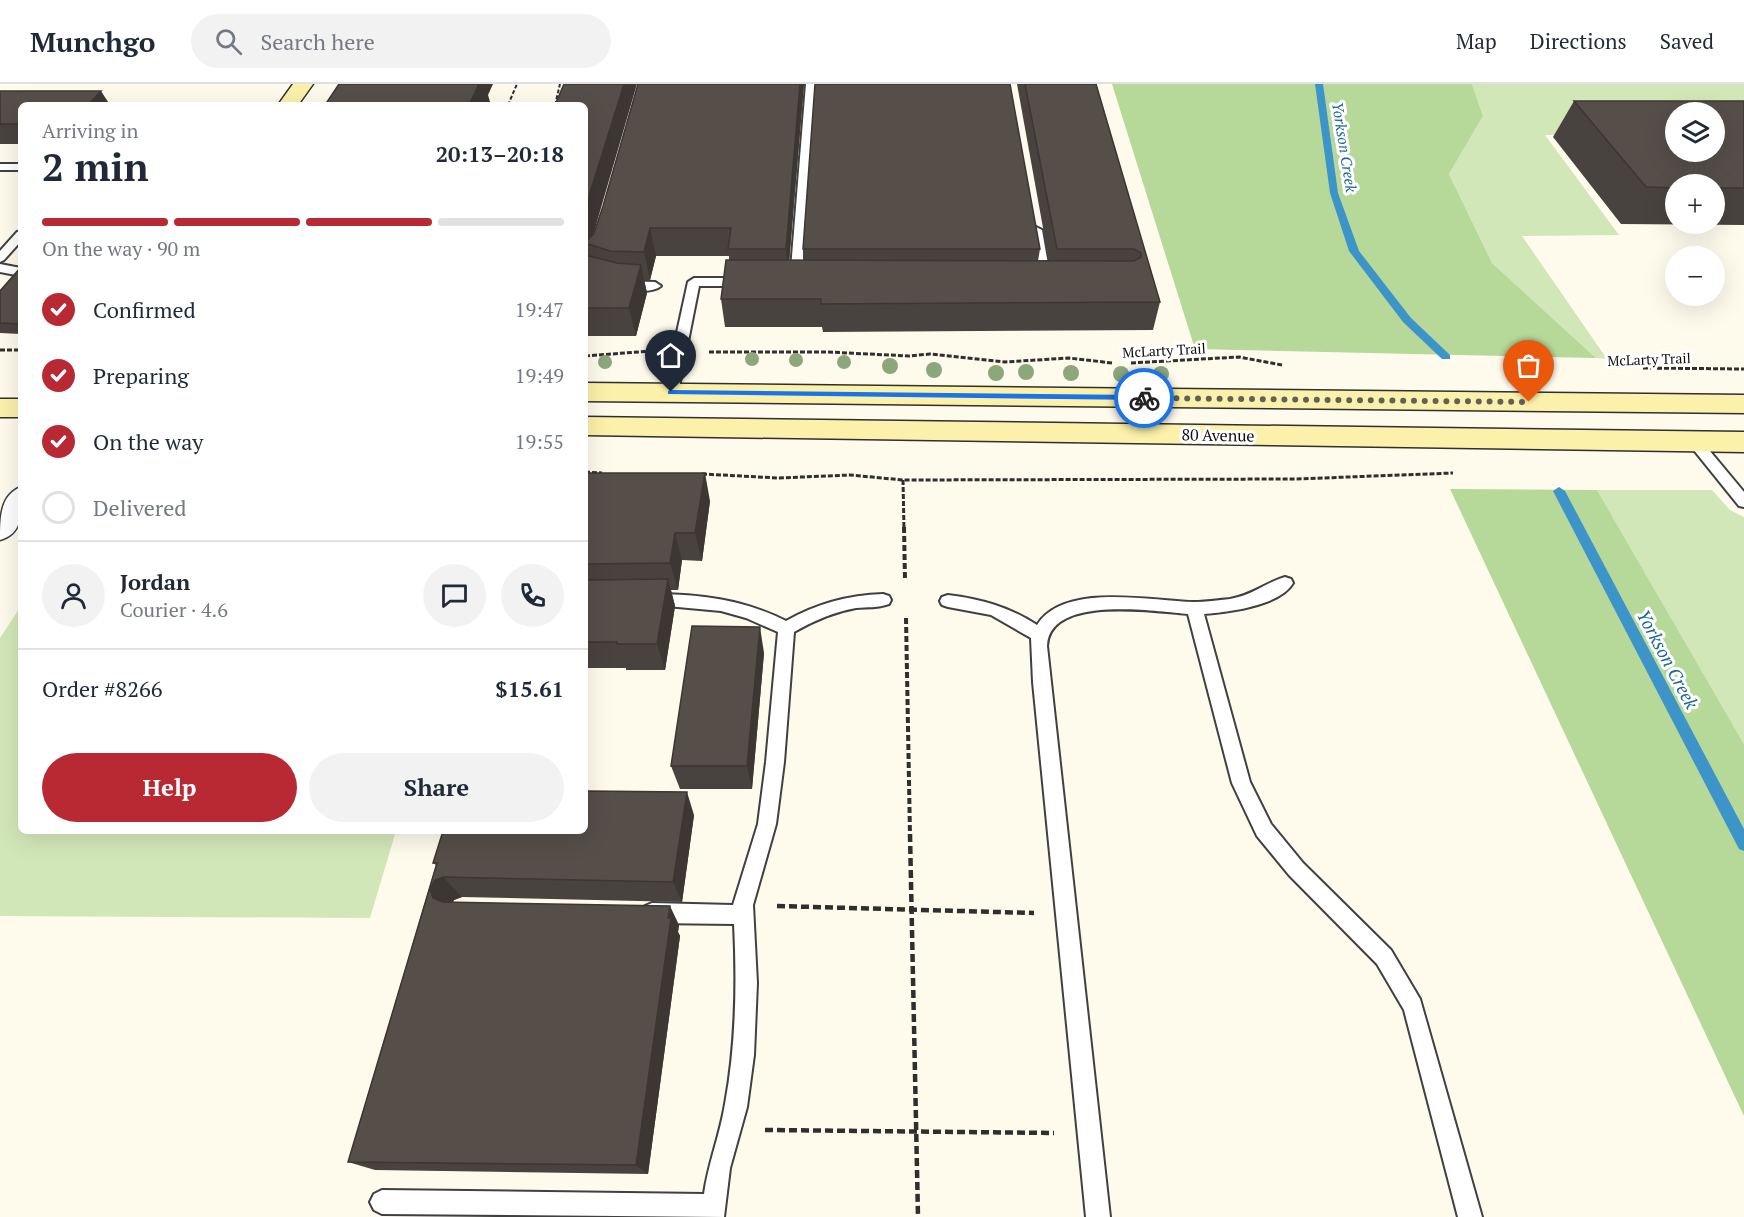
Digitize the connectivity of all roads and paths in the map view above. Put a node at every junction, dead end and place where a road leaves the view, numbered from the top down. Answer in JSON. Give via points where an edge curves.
{"nodes":[{"id":1,"x":303,"y":84,"type":"edge"},
{"id":2,"x":517,"y":84,"type":"edge"},
{"id":3,"x":560,"y":84,"type":"edge"},
{"id":4,"x":812,"y":84,"type":"edge"},
{"id":5,"x":290,"y":102,"type":"edge"},
{"id":6,"x":509,"y":102,"type":"edge"},
{"id":7,"x":556,"y":102,"type":"edge"},
{"id":8,"x":0,"y":167,"type":"edge"},
{"id":9,"x":18,"y":167,"type":"edge"},
{"id":10,"x":1033,"y":213,"type":"edge"},
{"id":11,"x":18,"y":237,"type":"edge"},
{"id":12,"x":0,"y":258,"type":"edge"},
{"id":13,"x":0,"y":268,"type":"edge"},
{"id":14,"x":18,"y":271,"type":"edge"},
{"id":15,"x":588,"y":271,"type":"edge"},
{"id":16,"x":762,"y":282,"type":"edge"},
{"id":17,"x":796,"y":282,"type":"edge"},
{"id":18,"x":1045,"y":283,"type":"edge"},
{"id":19,"x":655,"y":286,"type":"dead end"},
{"id":20,"x":0,"y":350,"type":"edge"},
{"id":21,"x":18,"y":350,"type":"edge"},
{"id":22,"x":680,"y":351,"type":"junction"},
{"id":23,"x":588,"y":356,"type":"edge"},
{"id":24,"x":1119,"y":363,"type":"dead end"},
{"id":25,"x":1129,"y":363,"type":"dead end"},
{"id":26,"x":1293,"y":367,"type":"dead end"},
{"id":27,"x":1638,"y":369,"type":"dead end"},
{"id":28,"x":1744,"y":369,"type":"edge"},
{"id":29,"x":588,"y":392,"type":"edge"},
{"id":30,"x":671,"y":392,"type":"junction"},
{"id":31,"x":1744,"y":404,"type":"edge"},
{"id":32,"x":0,"y":408,"type":"edge"},
{"id":33,"x":18,"y":408,"type":"edge"},
{"id":34,"x":588,"y":426,"type":"edge"},
{"id":35,"x":1694,"y":441,"type":"junction"},
{"id":36,"x":1744,"y":441,"type":"edge"},
{"id":37,"x":588,"y":472,"type":"edge"},
{"id":38,"x":1458,"y":472,"type":"dead end"},
{"id":39,"x":604,"y":474,"type":"edge"},
{"id":40,"x":700,"y":474,"type":"edge"},
{"id":41,"x":903,"y":480,"type":"junction"},
{"id":42,"x":18,"y":502,"type":"edge"},
{"id":43,"x":1744,"y":502,"type":"edge"},
{"id":44,"x":0,"y":529,"type":"edge"},
{"id":45,"x":1285,"y":583,"type":"dead end"},
{"id":46,"x":905,"y":588,"type":"dead end"},
{"id":47,"x":632,"y":600,"type":"edge"},
{"id":48,"x":883,"y":600,"type":"dead end"},
{"id":49,"x":948,"y":601,"type":"dead end"},
{"id":50,"x":1194,"y":608,"type":"junction"},
{"id":51,"x":906,"y":612,"type":"dead end"},
{"id":52,"x":786,"y":629,"type":"junction"},
{"id":53,"x":1040,"y":634,"type":"junction"},
{"id":54,"x":744,"y":910,"type":"junction"},
{"id":55,"x":912,"y":911,"type":"junction"},
{"id":56,"x":638,"y":913,"type":"edge"},
{"id":57,"x":1066,"y":913,"type":"junction"},
{"id":58,"x":731,"y":1129,"type":"junction"},
{"id":59,"x":916,"y":1133,"type":"junction"},
{"id":60,"x":1089,"y":1134,"type":"junction"},
{"id":61,"x":382,"y":1202,"type":"dead end"},
{"id":62,"x":713,"y":1211,"type":"edge"},
{"id":63,"x":918,"y":1217,"type":"edge"},
{"id":64,"x":1098,"y":1217,"type":"edge"},
{"id":65,"x":1470,"y":1217,"type":"edge"}],
"edges":[{"from":1,"to":5,"type":"main road"},
{"from":2,"to":6,"type":"path"},
{"from":3,"to":7,"type":"path"},
{"from":4,"to":17,"type":"lane"},
{"from":8,"to":9,"type":"lane"},
{"from":10,"to":18,"type":"lane"},
{"from":11,"to":12,"type":"lane"},
{"from":13,"to":14,"type":"lane"},
{"from":15,"to":19,"type":"lane","via":[[615,285]]},
{"from":16,"to":22,"type":"lane","via":[[694,282]]},
{"from":20,"to":21,"type":"path"},
{"from":22,"to":23,"type":"path","name":"McLarty Trail"},
{"from":22,"to":24,"type":"path","name":"McLarty Trail","via":[[930,354],[1005,362],[1069,358]]},
{"from":22,"to":30,"type":"lane"},
{"from":25,"to":26,"type":"path","name":"McLarty Trail","via":[[1239,357]]},
{"from":27,"to":28,"type":"path","name":"McLarty Trail"},
{"from":29,"to":30,"type":"main road"},
{"from":30,"to":31,"type":"main road"},
{"from":32,"to":33,"type":"main road"},
{"from":34,"to":35,"type":"main road","name":"80 Avenue"},
{"from":35,"to":36,"type":"main road","name":"80 Avenue"},
{"from":35,"to":43,"type":"lane"},
{"from":37,"to":39,"type":"path"},
{"from":38,"to":41,"type":"path","via":[[1307,478]]},
{"from":40,"to":41,"type":"path","via":[[778,478],[850,475]]},
{"from":41,"to":46,"type":"path"},
{"from":42,"to":44,"type":"street"},
{"from":45,"to":50,"type":"lane","via":[[1268,595],[1236,606]]},
{"from":47,"to":52,"type":"lane","via":[[727,604]]},
{"from":48,"to":52,"type":"lane","via":[[857,600],[805,617]]},
{"from":49,"to":53,"type":"lane","via":[[985,606]]},
{"from":50,"to":53,"type":"lane","via":[[1112,602],[1072,608],[1054,616]]},
{"from":50,"to":65,"type":"lane","via":[[1241,783],[1264,830],[1296,869],[1384,957],[1413,1006]]},
{"from":51,"to":55,"type":"path"},
{"from":52,"to":54,"type":"lane","via":[[767,824]]},
{"from":53,"to":57,"type":"lane","via":[[1041,682]]},
{"from":54,"to":55,"type":"path"},
{"from":54,"to":56,"type":"lane"},
{"from":54,"to":58,"type":"lane","via":[[747,983],[743,1055]]},
{"from":55,"to":57,"type":"path"},
{"from":55,"to":59,"type":"path"},
{"from":57,"to":60,"type":"lane"},
{"from":58,"to":59,"type":"path"},
{"from":58,"to":62,"type":"lane","via":[[719,1168]]},
{"from":59,"to":60,"type":"path"},
{"from":59,"to":63,"type":"path"},
{"from":60,"to":64,"type":"lane"},
{"from":61,"to":62,"type":"lane"}]}
